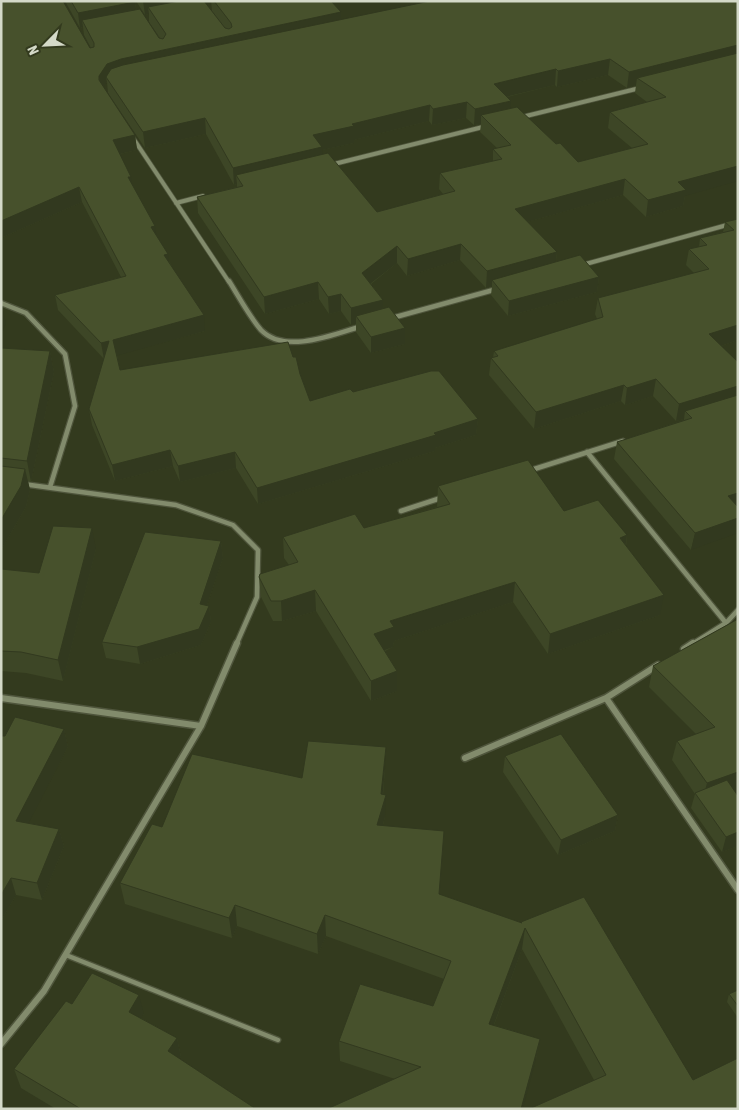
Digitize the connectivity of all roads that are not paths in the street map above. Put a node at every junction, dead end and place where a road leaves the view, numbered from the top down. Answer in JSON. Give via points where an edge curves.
{"nodes":[{"id":1,"x":641,"y":88,"type":"edge"},
{"id":2,"x":515,"y":119,"type":"edge"},
{"id":3,"x":496,"y":124,"type":"edge"},
{"id":4,"x":130,"y":132,"type":"edge"},
{"id":5,"x":322,"y":167,"type":"edge"},
{"id":6,"x":206,"y":196,"type":"edge"},
{"id":7,"x":176,"y":203,"type":"junction"},
{"id":8,"x":738,"y":222,"type":"edge"},
{"id":9,"x":575,"y":267,"type":"edge"},
{"id":10,"x":498,"y":288,"type":"edge"},
{"id":11,"x":1,"y":303,"type":"edge"},
{"id":12,"x":384,"y":320,"type":"edge"},
{"id":13,"x":364,"y":326,"type":"edge"},
{"id":14,"x":625,"y":440,"type":"edge"},
{"id":15,"x":587,"y":452,"type":"junction"},
{"id":16,"x":522,"y":473,"type":"edge"},
{"id":17,"x":21,"y":484,"type":"edge"},
{"id":18,"x":50,"y":488,"type":"junction"},
{"id":19,"x":447,"y":496,"type":"edge"},
{"id":20,"x":401,"y":511,"type":"dead end"},
{"id":21,"x":738,"y":610,"type":"edge"},
{"id":22,"x":726,"y":623,"type":"junction"},
{"id":23,"x":678,"y":653,"type":"edge"},
{"id":24,"x":662,"y":663,"type":"edge"},
{"id":25,"x":1,"y":698,"type":"edge"},
{"id":26,"x":606,"y":698,"type":"junction"},
{"id":27,"x":201,"y":726,"type":"junction"},
{"id":28,"x":466,"y":758,"type":"dead end"},
{"id":29,"x":738,"y":890,"type":"edge"},
{"id":30,"x":66,"y":955,"type":"junction"},
{"id":31,"x":278,"y":1040,"type":"dead end"},
{"id":32,"x":1,"y":1044,"type":"edge"}],
"edges":[{"from":1,"to":2,"type":"street"},
{"from":3,"to":5,"type":"street"},
{"from":4,"to":7,"type":"street"},
{"from":6,"to":7,"type":"street"},
{"from":7,"to":13,"type":"street","via":[[262,331],[279,340],[307,342]]},
{"from":8,"to":9,"type":"street"},
{"from":10,"to":12,"type":"street"},
{"from":11,"to":18,"type":"street","via":[[26,313],[65,354],[75,406]]},
{"from":14,"to":15,"type":"street"},
{"from":15,"to":16,"type":"street"},
{"from":15,"to":22,"type":"street"},
{"from":17,"to":18,"type":"street"},
{"from":18,"to":27,"type":"street","via":[[176,505],[233,525],[258,550],[257,596]]},
{"from":19,"to":20,"type":"street"},
{"from":21,"to":22,"type":"street"},
{"from":22,"to":23,"type":"street"},
{"from":24,"to":26,"type":"street"},
{"from":25,"to":27,"type":"street"},
{"from":26,"to":28,"type":"street"},
{"from":26,"to":29,"type":"street"},
{"from":27,"to":30,"type":"street"},
{"from":30,"to":31,"type":"lane"},
{"from":30,"to":32,"type":"street","via":[[44,991]]}]}
